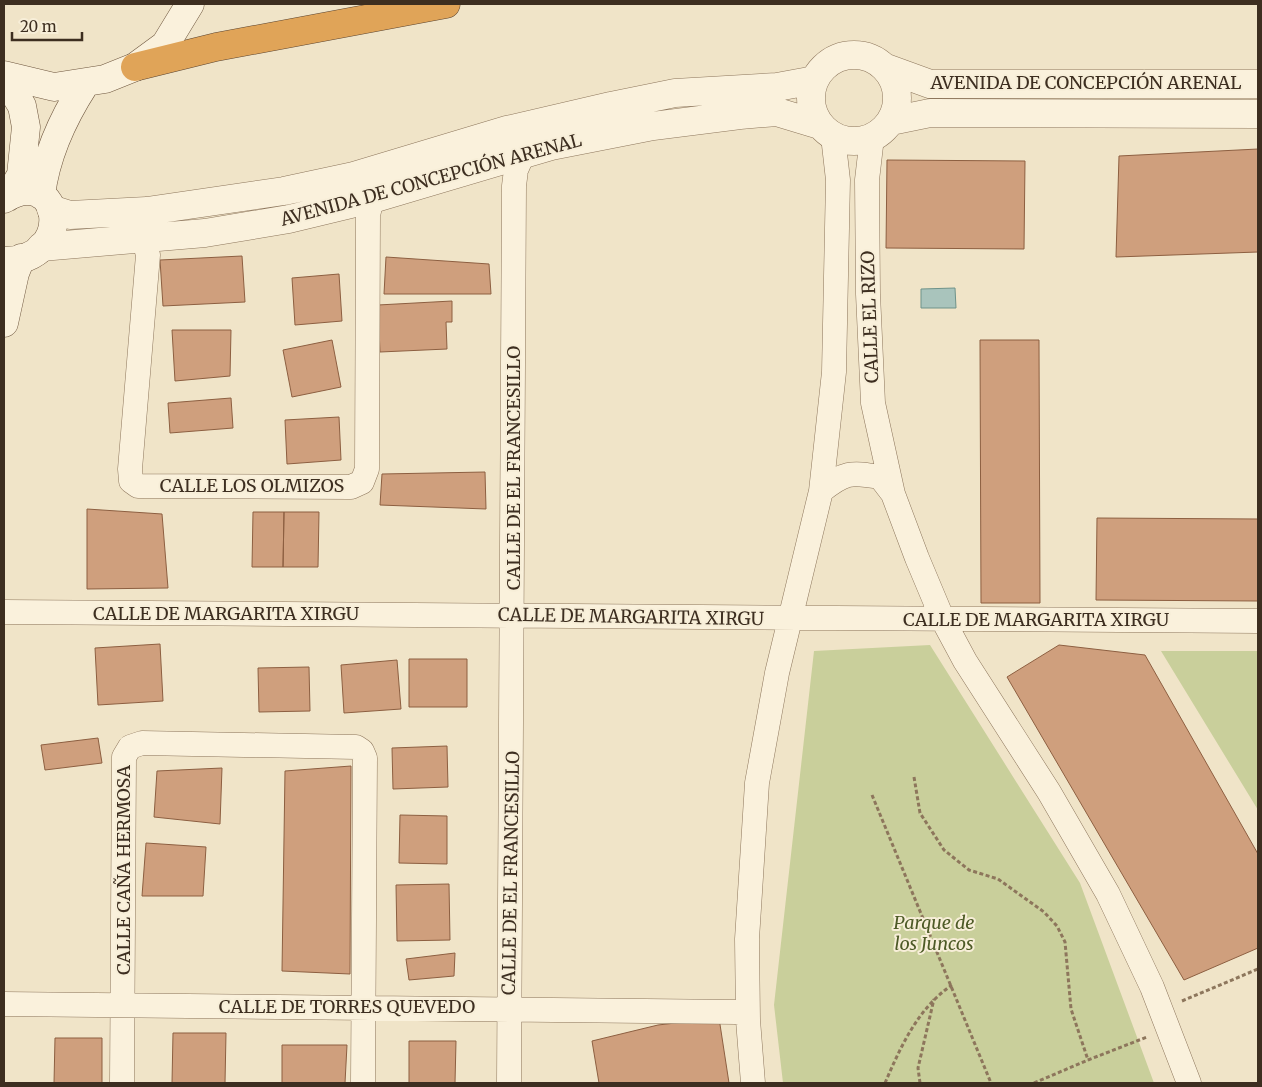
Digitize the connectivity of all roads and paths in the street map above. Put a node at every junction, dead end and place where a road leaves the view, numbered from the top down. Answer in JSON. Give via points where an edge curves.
{"nodes":[{"id":1,"x":190,"y":4,"type":"edge"},
{"id":2,"x":446,"y":4,"type":"edge"},
{"id":3,"x":134,"y":67,"type":"junction"},
{"id":4,"x":886,"y":68,"type":"junction"},
{"id":5,"x":4,"y":76,"type":"edge"},
{"id":6,"x":815,"y":80,"type":"junction"},
{"id":7,"x":86,"y":84,"type":"junction"},
{"id":8,"x":1258,"y":84,"type":"edge"},
{"id":9,"x":1258,"y":114,"type":"edge"},
{"id":10,"x":881,"y":129,"type":"junction"},
{"id":11,"x":826,"y":130,"type":"junction"},
{"id":12,"x":522,"y":154,"type":"junction"},
{"id":13,"x":6,"y":198,"type":"edge"},
{"id":14,"x":372,"y":199,"type":"junction"},
{"id":15,"x":46,"y":202,"type":"junction"},
{"id":16,"x":144,"y":240,"type":"junction"},
{"id":17,"x":22,"y":256,"type":"edge"},
{"id":18,"x":4,"y":323,"type":"edge"},
{"id":19,"x":821,"y":491,"type":"junction"},
{"id":20,"x":893,"y":494,"type":"junction"},
{"id":21,"x":4,"y":612,"type":"edge"},
{"id":22,"x":513,"y":615,"type":"junction"},
{"id":23,"x":790,"y":619,"type":"junction"},
{"id":24,"x":944,"y":620,"type":"junction"},
{"id":25,"x":1258,"y":621,"type":"edge"},
{"id":26,"x":914,"y":777,"type":"dead end"},
{"id":27,"x":872,"y":795,"type":"dead end"},
{"id":28,"x":1258,"y":969,"type":"edge"},
{"id":29,"x":952,"y":984,"type":"junction"},
{"id":30,"x":935,"y":996,"type":"junction"},
{"id":31,"x":4,"y":1004,"type":"edge"},
{"id":32,"x":123,"y":1006,"type":"junction"},
{"id":33,"x":364,"y":1007,"type":"junction"},
{"id":34,"x":510,"y":1008,"type":"junction"},
{"id":35,"x":748,"y":1020,"type":"junction"},
{"id":36,"x":1165,"y":1020,"type":"junction"},
{"id":37,"x":1088,"y":1060,"type":"junction"},
{"id":38,"x":122,"y":1083,"type":"edge"},
{"id":39,"x":363,"y":1083,"type":"edge"},
{"id":40,"x":509,"y":1083,"type":"edge"},
{"id":41,"x":753,"y":1083,"type":"edge"},
{"id":42,"x":885,"y":1083,"type":"edge"},
{"id":43,"x":920,"y":1083,"type":"edge"},
{"id":44,"x":991,"y":1083,"type":"edge"},
{"id":45,"x":1034,"y":1083,"type":"edge"},
{"id":46,"x":1189,"y":1083,"type":"edge"}],
"edges":[{"from":1,"to":3,"type":"street","via":[[165,45]]},
{"from":2,"to":3,"type":"highway","via":[[216,47]]},
{"from":3,"to":7,"type":"street"},
{"from":4,"to":6,"type":"street","via":[[872,58],[857,55],[837,58]]},
{"from":4,"to":8,"type":"street","name":"AVENIDA DE CONCEPCIÓN ARENAL","via":[[930,84]]},
{"from":4,"to":10,"type":"street","via":[[895,85],[897,104]]},
{"from":5,"to":7,"type":"street","via":[[54,87]]},
{"from":5,"to":13,"type":"street","via":[[22,106],[26,127],[22,175]]},
{"from":6,"to":11,"type":"street","via":[[811,95],[813,111]]},
{"from":6,"to":15,"type":"street","name":"AVENIDA DE CONCEPCIÓN ARENAL","via":[[778,86],[675,93],[610,106],[507,130],[354,176],[284,191],[147,211],[70,215]]},
{"from":7,"to":15,"type":"street","via":[[74,101],[49,154]]},
{"from":9,"to":10,"type":"street","name":"AVENIDA DE CONCEPCIÓN ARENAL","via":[[930,114]]},
{"from":10,"to":11,"type":"street","via":[[852,141]]},
{"from":10,"to":20,"type":"street","name":"CALLE EL RIZO","via":[[868,180],[868,294],[873,403]]},
{"from":11,"to":12,"type":"street","name":"AVENIDA DE CONCEPCIÓN ARENAL","via":[[777,112],[605,134]]},
{"from":11,"to":19,"type":"street","name":"CALLE EL RIZO","via":[[837,157],[837,314]]},
{"from":12,"to":14,"type":"street","name":"AVENIDA DE CONCEPCIÓN ARENAL"},
{"from":12,"to":22,"type":"street","name":"CALLE DE EL FRANCESILLO","via":[[514,186]]},
{"from":13,"to":15,"type":"street","name":"AVENIDA DE CONCEPCIÓN ARENAL","via":[[27,191]]},
{"from":14,"to":16,"type":"street","name":"AVENIDA DE CONCEPCIÓN ARENAL","via":[[289,219]]},
{"from":14,"to":16,"type":"street","name":"CALLE LOS OLMIZOS","via":[[368,215],[367,469],[362,482],[351,488],[138,486],[131,481],[148,255]]},
{"from":15,"to":17,"type":"street","via":[[54,219],[52,234]]},
{"from":16,"to":17,"type":"street","name":"AVENIDA DE CONCEPCIÓN ARENAL"},
{"from":17,"to":18,"type":"street"},
{"from":19,"to":20,"type":"street","name":"CALLE EL RIZO","via":[[837,479],[855,472],[880,477]]},
{"from":19,"to":23,"type":"street","name":"CALLE EL RIZO"},
{"from":20,"to":24,"type":"street","name":"CALLE EL RIZO"},
{"from":21,"to":22,"type":"street","name":"CALLE DE MARGARITA XIRGU"},
{"from":22,"to":23,"type":"street","name":"CALLE DE MARGARITA XIRGU"},
{"from":22,"to":34,"type":"street","name":"CALLE DE EL FRANCESILLO"},
{"from":23,"to":24,"type":"street","name":"CALLE DE MARGARITA XIRGU"},
{"from":23,"to":35,"type":"street","name":"CALLE EL RIZO","via":[[757,783],[749,904]]},
{"from":24,"to":25,"type":"street","name":"CALLE DE MARGARITA XIRGU"},
{"from":24,"to":36,"type":"street","name":"CALLE EL RIZO","via":[[987,698],[1049,792],[1108,894]]},
{"from":26,"to":37,"type":"path","via":[[920,813],[944,850],[968,870],[998,879],[1044,912],[1057,926],[1065,942],[1071,1009]]},
{"from":27,"to":29,"type":"path"},
{"from":28,"to":36,"type":"path"},
{"from":29,"to":30,"type":"path"},
{"from":29,"to":44,"type":"path"},
{"from":30,"to":42,"type":"path","via":[[902,1043]]},
{"from":30,"to":43,"type":"path","via":[[918,1068]]},
{"from":31,"to":32,"type":"street","name":"CALLE DE TORRES QUEVEDO"},
{"from":32,"to":33,"type":"street","name":"CALLE DE TORRES QUEVEDO"},
{"from":32,"to":33,"type":"street","name":"CALLE CAÑA HERMOSA","via":[[124,758],[130,747],[142,743],[356,747],[362,751],[365,758]]},
{"from":32,"to":38,"type":"street"},
{"from":33,"to":34,"type":"street","name":"CALLE DE TORRES QUEVEDO"},
{"from":33,"to":39,"type":"street"},
{"from":34,"to":35,"type":"street","name":"CALLE DE TORRES QUEVEDO","via":[[736,1012]]},
{"from":34,"to":40,"type":"street","name":"CALLE DE EL FRANCESILLO"},
{"from":35,"to":41,"type":"street","name":"CALLE EL RIZO"},
{"from":36,"to":37,"type":"path"},
{"from":36,"to":46,"type":"street","name":"CALLE EL RIZO"},
{"from":37,"to":45,"type":"path"}]}
